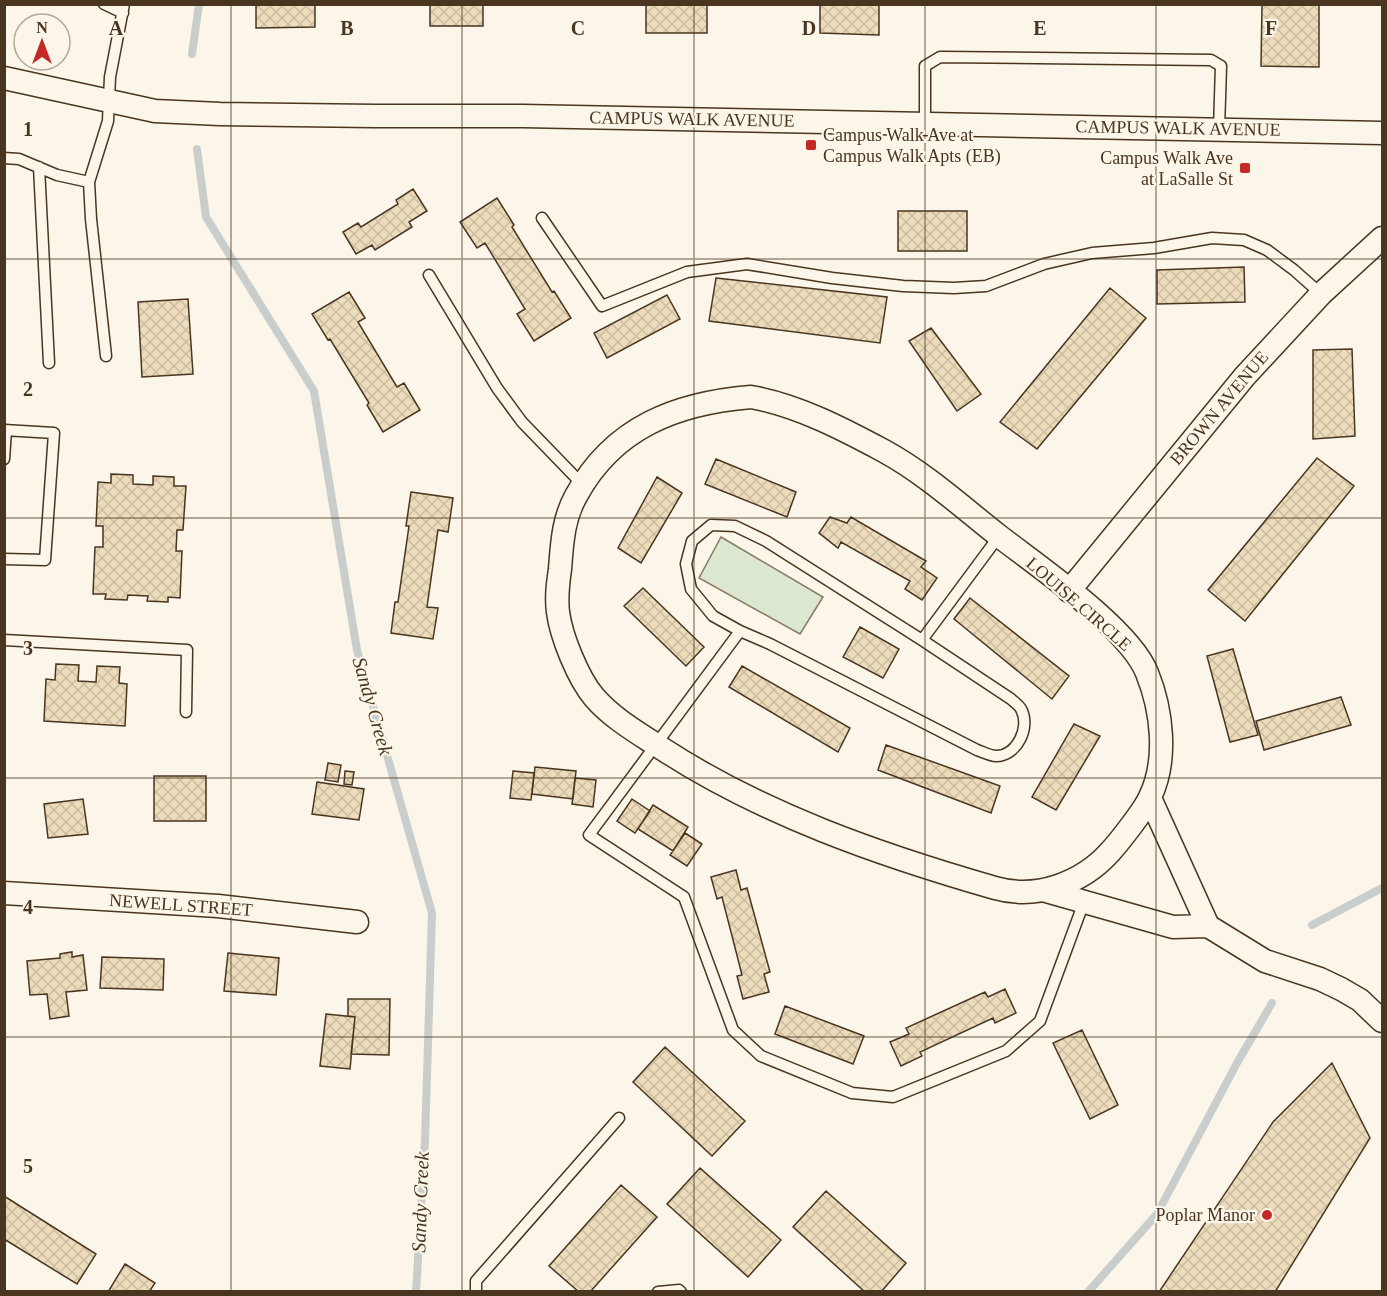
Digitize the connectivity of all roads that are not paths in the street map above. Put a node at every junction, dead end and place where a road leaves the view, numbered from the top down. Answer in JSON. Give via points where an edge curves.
{"nodes":[{"id":1,"x":104,"y":4,"type":"edge"},
{"id":2,"x":124,"y":9,"type":"edge"},
{"id":3,"x":4,"y":78,"type":"edge"},
{"id":4,"x":110,"y":101,"type":"junction"},
{"id":5,"x":925,"y":123,"type":"junction"},
{"id":6,"x":1219,"y":129,"type":"junction"},
{"id":7,"x":1383,"y":133,"type":"edge"},
{"id":8,"x":4,"y":158,"type":"edge"},
{"id":9,"x":39,"y":167,"type":"junction"},
{"id":10,"x":89,"y":182,"type":"junction"},
{"id":11,"x":542,"y":218,"type":"dead end"},
{"id":12,"x":1383,"y":238,"type":"edge"},
{"id":13,"x":429,"y":275,"type":"dead end"},
{"id":14,"x":1322,"y":294,"type":"junction"},
{"id":15,"x":106,"y":356,"type":"dead end"},
{"id":16,"x":49,"y":363,"type":"dead end"},
{"id":17,"x":5,"y":430,"type":"edge"},
{"id":18,"x":4,"y":459,"type":"edge"},
{"id":19,"x":582,"y":484,"type":"junction"},
{"id":20,"x":999,"y":536,"type":"junction"},
{"id":21,"x":4,"y":559,"type":"edge"},
{"id":22,"x":1069,"y":591,"type":"junction"},
{"id":23,"x":740,"y":632,"type":"junction"},
{"id":24,"x":4,"y":640,"type":"edge"},
{"id":25,"x":922,"y":640,"type":"junction"},
{"id":26,"x":186,"y":712,"type":"dead end"},
{"id":27,"x":655,"y":744,"type":"junction"},
{"id":28,"x":1150,"y":798,"type":"junction"},
{"id":29,"x":1046,"y":891,"type":"junction"},
{"id":30,"x":4,"y":893,"type":"edge"},
{"id":31,"x":1084,"y":902,"type":"junction"},
{"id":32,"x":357,"y":922,"type":"dead end"},
{"id":33,"x":1208,"y":926,"type":"junction"},
{"id":34,"x":1383,"y":1021,"type":"edge"},
{"id":35,"x":619,"y":1118,"type":"dead end"},
{"id":36,"x":476,"y":1292,"type":"edge"},
{"id":37,"x":657,"y":1292,"type":"edge"},
{"id":38,"x":681,"y":1292,"type":"edge"}],
"edges":[{"from":1,"to":2,"type":"lane"},
{"from":2,"to":4,"type":"lane","via":[[110,77]]},
{"from":3,"to":4,"type":"street","name":"CAMPUS WALK AVENUE"},
{"from":4,"to":5,"type":"street","name":"CAMPUS WALK AVENUE","via":[[155,111],[220,114]]},
{"from":4,"to":10,"type":"lane","via":[[108,121]]},
{"from":5,"to":6,"type":"street","name":"CAMPUS WALK AVENUE"},
{"from":5,"to":6,"type":"lane","via":[[925,66],[940,57],[1211,60],[1221,66]]},
{"from":6,"to":7,"type":"street","name":"CAMPUS WALK AVENUE"},
{"from":8,"to":9,"type":"lane"},
{"from":9,"to":10,"type":"lane"},
{"from":9,"to":16,"type":"lane"},
{"from":10,"to":15,"type":"lane"},
{"from":11,"to":14,"type":"lane","via":[[602,306],[687,272],[747,264],[891,285],[954,288],[986,286],[1044,264],[1092,253],[1212,238],[1244,240],[1268,250]]},
{"from":12,"to":14,"type":"street","name":"BROWN AVENUE"},
{"from":13,"to":19,"type":"lane","via":[[497,388],[522,422]]},
{"from":14,"to":22,"type":"street","name":"BROWN AVENUE","via":[[1245,376]]},
{"from":17,"to":18,"type":"lane"},
{"from":17,"to":21,"type":"lane","via":[[54,433],[45,560]]},
{"from":19,"to":20,"type":"street","name":"LOUISE CIRCLE","via":[[617,444],[642,425],[692,406],[751,397],[773,400],[887,453]]},
{"from":19,"to":27,"type":"street","name":"LOUISE CIRCLE","via":[[568,509],[564,528],[557,595],[560,622],[593,696]]},
{"from":20,"to":22,"type":"street","name":"LOUISE CIRCLE"},
{"from":20,"to":25,"type":"lane"},
{"from":22,"to":28,"type":"street","name":"LOUISE CIRCLE","via":[[1134,651],[1147,672],[1161,726],[1160,764]]},
{"from":23,"to":25,"type":"lane","via":[[713,616],[691,590],[686,564],[692,541],[711,525],[735,526],[766,541]]},
{"from":23,"to":25,"type":"lane","via":[[978,750],[995,756],[1008,753],[1022,738],[1021,709]]},
{"from":23,"to":27,"type":"lane"},
{"from":24,"to":26,"type":"lane","via":[[187,650]]},
{"from":27,"to":29,"type":"street","name":"LOUISE CIRCLE","via":[[725,786],[853,842],[1002,890]]},
{"from":27,"to":31,"type":"lane","via":[[589,835],[684,897],[733,1030],[761,1056],[852,1094],[893,1097],[1006,1051],[1040,1021]]},
{"from":28,"to":29,"type":"street","name":"LOUISE CIRCLE","via":[[1110,852],[1091,869]]},
{"from":28,"to":33,"type":"street"},
{"from":29,"to":31,"type":"street"},
{"from":30,"to":32,"type":"street","name":"NEWELL STREET","via":[[218,906]]},
{"from":31,"to":33,"type":"street","via":[[1173,927]]},
{"from":33,"to":34,"type":"street","via":[[1265,961],[1341,989]]},
{"from":35,"to":36,"type":"lane","via":[[476,1281]]},
{"from":37,"to":38,"type":"lane"}]}
